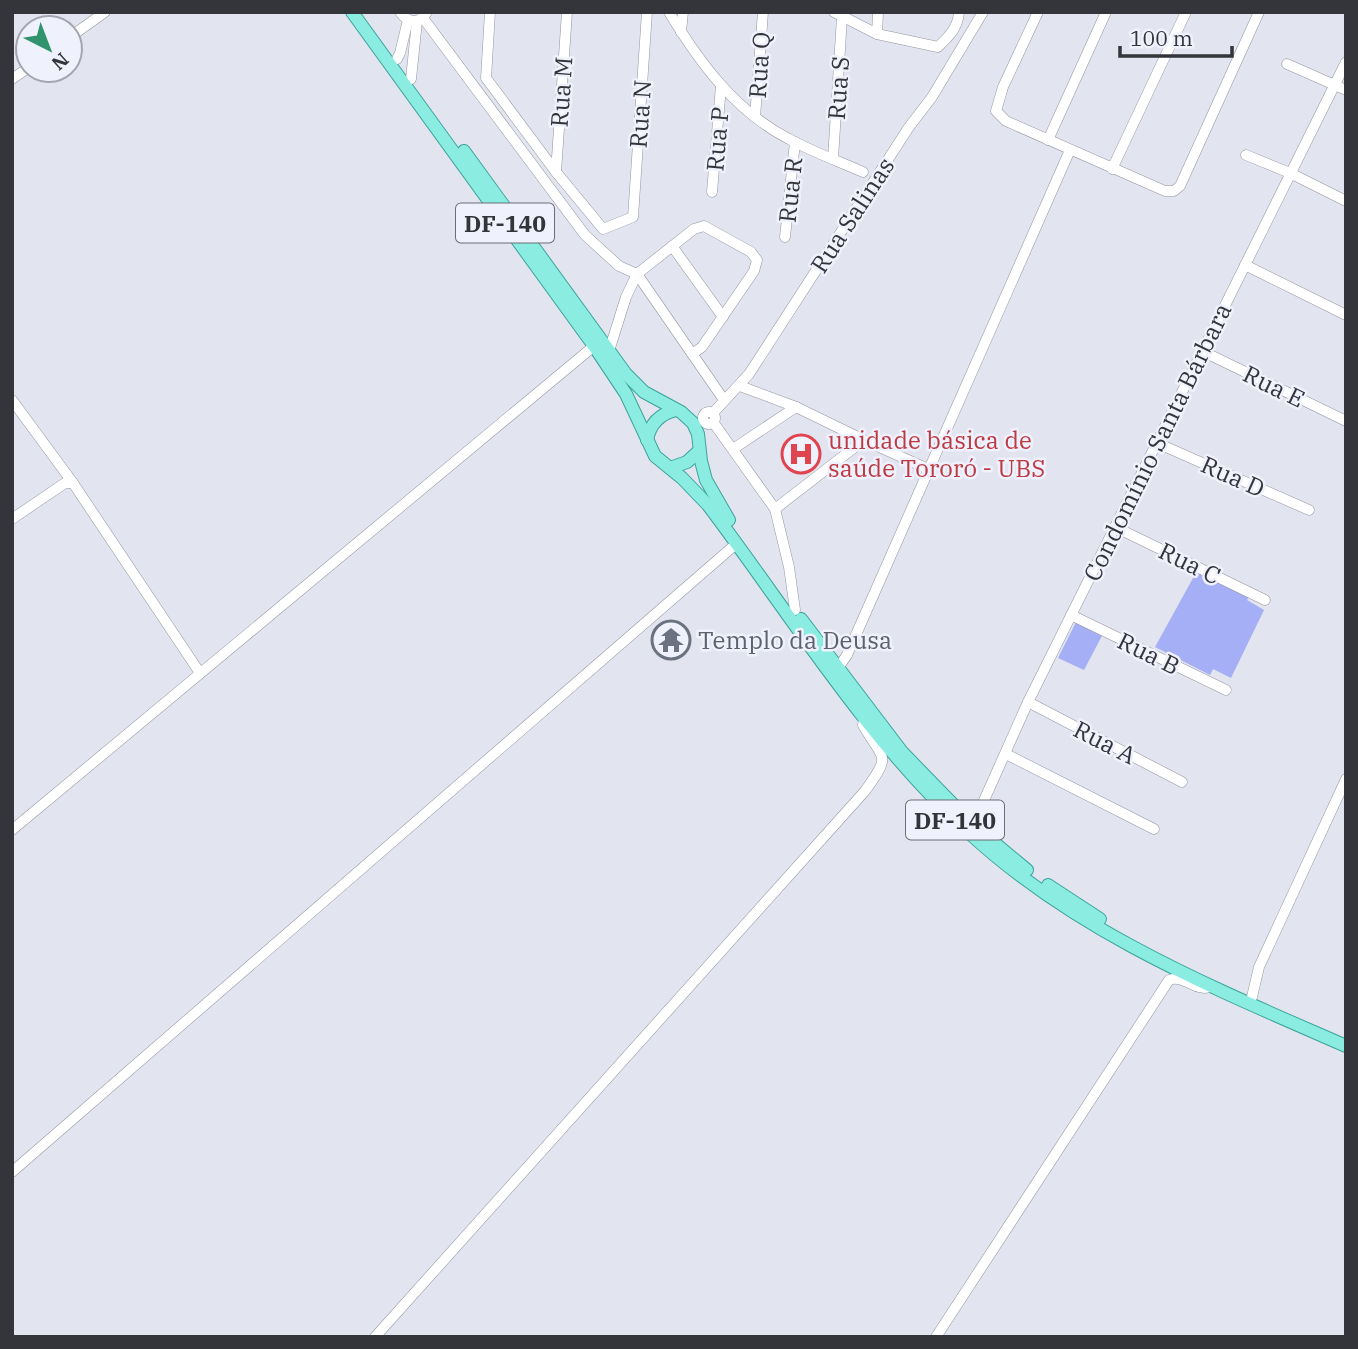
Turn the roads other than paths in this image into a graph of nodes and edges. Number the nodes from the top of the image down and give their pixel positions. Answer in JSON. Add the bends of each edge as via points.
{"nodes":[{"id":1,"x":105,"y":12,"type":"edge"},
{"id":2,"x":352,"y":12,"type":"edge"},
{"id":3,"x":363,"y":12,"type":"edge"},
{"id":4,"x":490,"y":12,"type":"edge"},
{"id":5,"x":567,"y":12,"type":"edge"},
{"id":6,"x":647,"y":12,"type":"edge"},
{"id":7,"x":669,"y":12,"type":"edge"},
{"id":8,"x":683,"y":12,"type":"edge"},
{"id":9,"x":763,"y":12,"type":"edge"},
{"id":10,"x":878,"y":12,"type":"edge"},
{"id":11,"x":959,"y":12,"type":"edge"},
{"id":12,"x":983,"y":12,"type":"edge"},
{"id":13,"x":1038,"y":12,"type":"edge"},
{"id":14,"x":1106,"y":12,"type":"edge"},
{"id":15,"x":1186,"y":12,"type":"edge"},
{"id":16,"x":1259,"y":12,"type":"edge"},
{"id":17,"x":838,"y":15,"type":"edge"},
{"id":18,"x":415,"y":17,"type":"edge"},
{"id":19,"x":84,"y":27,"type":"edge"},
{"id":20,"x":681,"y":32,"type":"junction"},
{"id":21,"x":877,"y":34,"type":"junction"},
{"id":22,"x":397,"y":59,"type":"junction"},
{"id":23,"x":1346,"y":62,"type":"edge"},
{"id":24,"x":1287,"y":64,"type":"dead end"},
{"id":25,"x":411,"y":79,"type":"junction"},
{"id":26,"x":1335,"y":84,"type":"junction"},
{"id":27,"x":721,"y":86,"type":"junction"},
{"id":28,"x":1346,"y":90,"type":"edge"},
{"id":29,"x":755,"y":117,"type":"junction"},
{"id":30,"x":1048,"y":140,"type":"junction"},
{"id":31,"x":795,"y":142,"type":"junction"},
{"id":32,"x":1070,"y":150,"type":"junction"},
{"id":33,"x":1246,"y":155,"type":"dead end"},
{"id":34,"x":833,"y":159,"type":"junction"},
{"id":35,"x":1112,"y":169,"type":"junction"},
{"id":36,"x":556,"y":172,"type":"junction"},
{"id":37,"x":863,"y":172,"type":"dead end"},
{"id":38,"x":1290,"y":173,"type":"junction"},
{"id":39,"x":712,"y":191,"type":"dead end"},
{"id":40,"x":1346,"y":201,"type":"edge"},
{"id":41,"x":785,"y":237,"type":"dead end"},
{"id":42,"x":672,"y":246,"type":"junction"},
{"id":43,"x":1245,"y":265,"type":"junction"},
{"id":44,"x":637,"y":274,"type":"junction"},
{"id":45,"x":1346,"y":315,"type":"edge"},
{"id":46,"x":723,"y":317,"type":"junction"},
{"id":47,"x":594,"y":346,"type":"junction"},
{"id":48,"x":609,"y":351,"type":"junction"},
{"id":49,"x":1202,"y":351,"type":"junction"},
{"id":50,"x":692,"y":354,"type":"junction"},
{"id":51,"x":740,"y":386,"type":"junction"},
{"id":52,"x":12,"y":400,"type":"edge"},
{"id":53,"x":724,"y":400,"type":"junction"},
{"id":54,"x":796,"y":407,"type":"junction"},
{"id":55,"x":676,"y":410,"type":"junction"},
{"id":56,"x":710,"y":418,"type":"junction"},
{"id":57,"x":1346,"y":421,"type":"edge"},
{"id":58,"x":864,"y":440,"type":"junction"},
{"id":59,"x":648,"y":441,"type":"junction"},
{"id":60,"x":1157,"y":443,"type":"junction"},
{"id":61,"x":700,"y":446,"type":"junction"},
{"id":62,"x":733,"y":449,"type":"junction"},
{"id":63,"x":670,"y":468,"type":"junction"},
{"id":64,"x":929,"y":469,"type":"junction"},
{"id":65,"x":73,"y":484,"type":"junction"},
{"id":66,"x":775,"y":509,"type":"junction"},
{"id":67,"x":1310,"y":510,"type":"dead end"},
{"id":68,"x":12,"y":519,"type":"edge"},
{"id":69,"x":1115,"y":527,"type":"junction"},
{"id":70,"x":736,"y":544,"type":"junction"},
{"id":71,"x":1265,"y":600,"type":"dead end"},
{"id":72,"x":794,"y":610,"type":"junction"},
{"id":73,"x":1071,"y":615,"type":"junction"},
{"id":74,"x":838,"y":668,"type":"junction"},
{"id":75,"x":200,"y":673,"type":"junction"},
{"id":76,"x":1226,"y":690,"type":"dead end"},
{"id":77,"x":1028,"y":702,"type":"junction"},
{"id":78,"x":864,"y":720,"type":"junction"},
{"id":79,"x":1006,"y":754,"type":"junction"},
{"id":80,"x":1346,"y":779,"type":"edge"},
{"id":81,"x":1182,"y":782,"type":"dead end"},
{"id":82,"x":973,"y":825,"type":"junction"},
{"id":83,"x":1154,"y":829,"type":"dead end"},
{"id":84,"x":12,"y":830,"type":"edge"},
{"id":85,"x":1210,"y":987,"type":"junction"},
{"id":86,"x":1252,"y":996,"type":"junction"},
{"id":87,"x":1346,"y":1037,"type":"edge"},
{"id":88,"x":1346,"y":1046,"type":"edge"},
{"id":89,"x":12,"y":1172,"type":"edge"},
{"id":90,"x":375,"y":1337,"type":"edge"},
{"id":91,"x":936,"y":1337,"type":"edge"}],
"edges":[{"from":1,"to":19,"type":"street"},
{"from":2,"to":47,"type":"main road","number":"DF-140"},
{"from":3,"to":22,"type":"main road","number":"DF-140"},
{"from":4,"to":36,"type":"street","via":[[486,78]]},
{"from":5,"to":36,"type":"street","name":"Rua M"},
{"from":6,"to":36,"type":"street","name":"Rua N","via":[[634,217],[603,229]]},
{"from":7,"to":20,"type":"street"},
{"from":8,"to":20,"type":"street"},
{"from":9,"to":29,"type":"street","name":"Rua Q"},
{"from":10,"to":21,"type":"street"},
{"from":11,"to":21,"type":"street","via":[[953,33],[938,47]]},
{"from":12,"to":51,"type":"street","name":"Rua Salinas","via":[[932,97]]},
{"from":13,"to":30,"type":"street","via":[[996,111],[1006,121]]},
{"from":14,"to":30,"type":"street"},
{"from":15,"to":35,"type":"street"},
{"from":16,"to":35,"type":"street","via":[[1180,186],[1165,191]]},
{"from":17,"to":21,"type":"street"},
{"from":17,"to":34,"type":"street","name":"Rua S"},
{"from":18,"to":22,"type":"street"},
{"from":18,"to":25,"type":"street"},
{"from":18,"to":44,"type":"street","via":[[585,235],[619,266]]},
{"from":20,"to":27,"type":"street"},
{"from":22,"to":25,"type":"main road","number":"DF-140"},
{"from":23,"to":26,"type":"street","name":"Condomínio Santa Bárbara"},
{"from":24,"to":26,"type":"street"},
{"from":25,"to":48,"type":"main road","number":"DF-140"},
{"from":26,"to":28,"type":"street"},
{"from":26,"to":38,"type":"street","name":"Condomínio Santa Bárbara"},
{"from":27,"to":29,"type":"street"},
{"from":27,"to":39,"type":"street","name":"Rua P"},
{"from":29,"to":31,"type":"street"},
{"from":30,"to":32,"type":"street"},
{"from":31,"to":34,"type":"street"},
{"from":31,"to":41,"type":"street","name":"Rua R"},
{"from":32,"to":35,"type":"street"},
{"from":32,"to":64,"type":"street"},
{"from":33,"to":38,"type":"street"},
{"from":34,"to":37,"type":"street"},
{"from":38,"to":40,"type":"street"},
{"from":38,"to":43,"type":"street","name":"Condomínio Santa Bárbara"},
{"from":42,"to":44,"type":"street"},
{"from":42,"to":46,"type":"street"},
{"from":42,"to":46,"type":"street","via":[[704,226],[757,260]]},
{"from":43,"to":45,"type":"street"},
{"from":43,"to":49,"type":"street","name":"Condomínio Santa Bárbara"},
{"from":44,"to":48,"type":"street"},
{"from":44,"to":50,"type":"street"},
{"from":46,"to":50,"type":"street"},
{"from":47,"to":59,"type":"main road","number":"DF-140","via":[[626,394]]},
{"from":47,"to":75,"type":"street"},
{"from":48,"to":55,"type":"main road","number":"DF-140","via":[[635,384]]},
{"from":49,"to":57,"type":"street","name":"Rua E"},
{"from":49,"to":60,"type":"street","name":"Condomínio Santa Bárbara"},
{"from":50,"to":53,"type":"street"},
{"from":51,"to":53,"type":"street","name":"Rua Salinas"},
{"from":51,"to":54,"type":"street"},
{"from":52,"to":65,"type":"street"},
{"from":53,"to":56,"type":"street","name":"Rua Salinas"},
{"from":54,"to":58,"type":"street"},
{"from":54,"to":62,"type":"street"},
{"from":55,"to":56,"type":"street"},
{"from":55,"to":59,"type":"main road","via":[[656,420]]},
{"from":55,"to":61,"type":"main road","number":"DF-140","via":[[696,428]]},
{"from":56,"to":61,"type":"street","name":"Rua Salinas"},
{"from":56,"to":62,"type":"street"},
{"from":58,"to":64,"type":"street"},
{"from":58,"to":66,"type":"street"},
{"from":59,"to":63,"type":"main road","number":"DF-140","via":[[655,456]]},
{"from":60,"to":67,"type":"street","name":"Rua D"},
{"from":60,"to":69,"type":"street","name":"Condomínio Santa Bárbara"},
{"from":61,"to":63,"type":"main road","via":[[687,462]]},
{"from":61,"to":72,"type":"main road","number":"DF-140","via":[[706,480],[716,499]]},
{"from":62,"to":66,"type":"street"},
{"from":63,"to":70,"type":"main road","number":"DF-140","via":[[708,505]]},
{"from":64,"to":74,"type":"street"},
{"from":65,"to":68,"type":"street","via":[[65,482]]},
{"from":65,"to":75,"type":"street"},
{"from":66,"to":72,"type":"street"},
{"from":69,"to":71,"type":"street","name":"Rua C"},
{"from":69,"to":73,"type":"street","name":"Condomínio Santa Bárbara"},
{"from":70,"to":78,"type":"main road","number":"DF-140"},
{"from":70,"to":89,"type":"street"},
{"from":72,"to":74,"type":"main road","number":"DF-140"},
{"from":73,"to":76,"type":"street","name":"Rua B"},
{"from":73,"to":77,"type":"street","name":"Condomínio Santa Bárbara"},
{"from":74,"to":82,"type":"main road","number":"DF-140","via":[[902,752]]},
{"from":75,"to":84,"type":"street"},
{"from":77,"to":79,"type":"street","name":"Condomínio Santa Bárbara"},
{"from":77,"to":81,"type":"street","name":"Rua A"},
{"from":78,"to":85,"type":"main road","number":"DF-140","via":[[929,794],[1009,867],[1102,931]]},
{"from":78,"to":90,"type":"street","via":[[863,726],[884,759],[865,791]]},
{"from":79,"to":82,"type":"street","name":"Condomínio Santa Bárbara"},
{"from":79,"to":83,"type":"street"},
{"from":80,"to":86,"type":"street","via":[[1259,967]]},
{"from":82,"to":86,"type":"main road","number":"DF-140","via":[[1058,893],[1106,923],[1181,965]]},
{"from":85,"to":88,"type":"main road","number":"DF-140"},
{"from":85,"to":91,"type":"street","via":[[1169,980]]},
{"from":86,"to":87,"type":"main road","number":"DF-140"}]}
